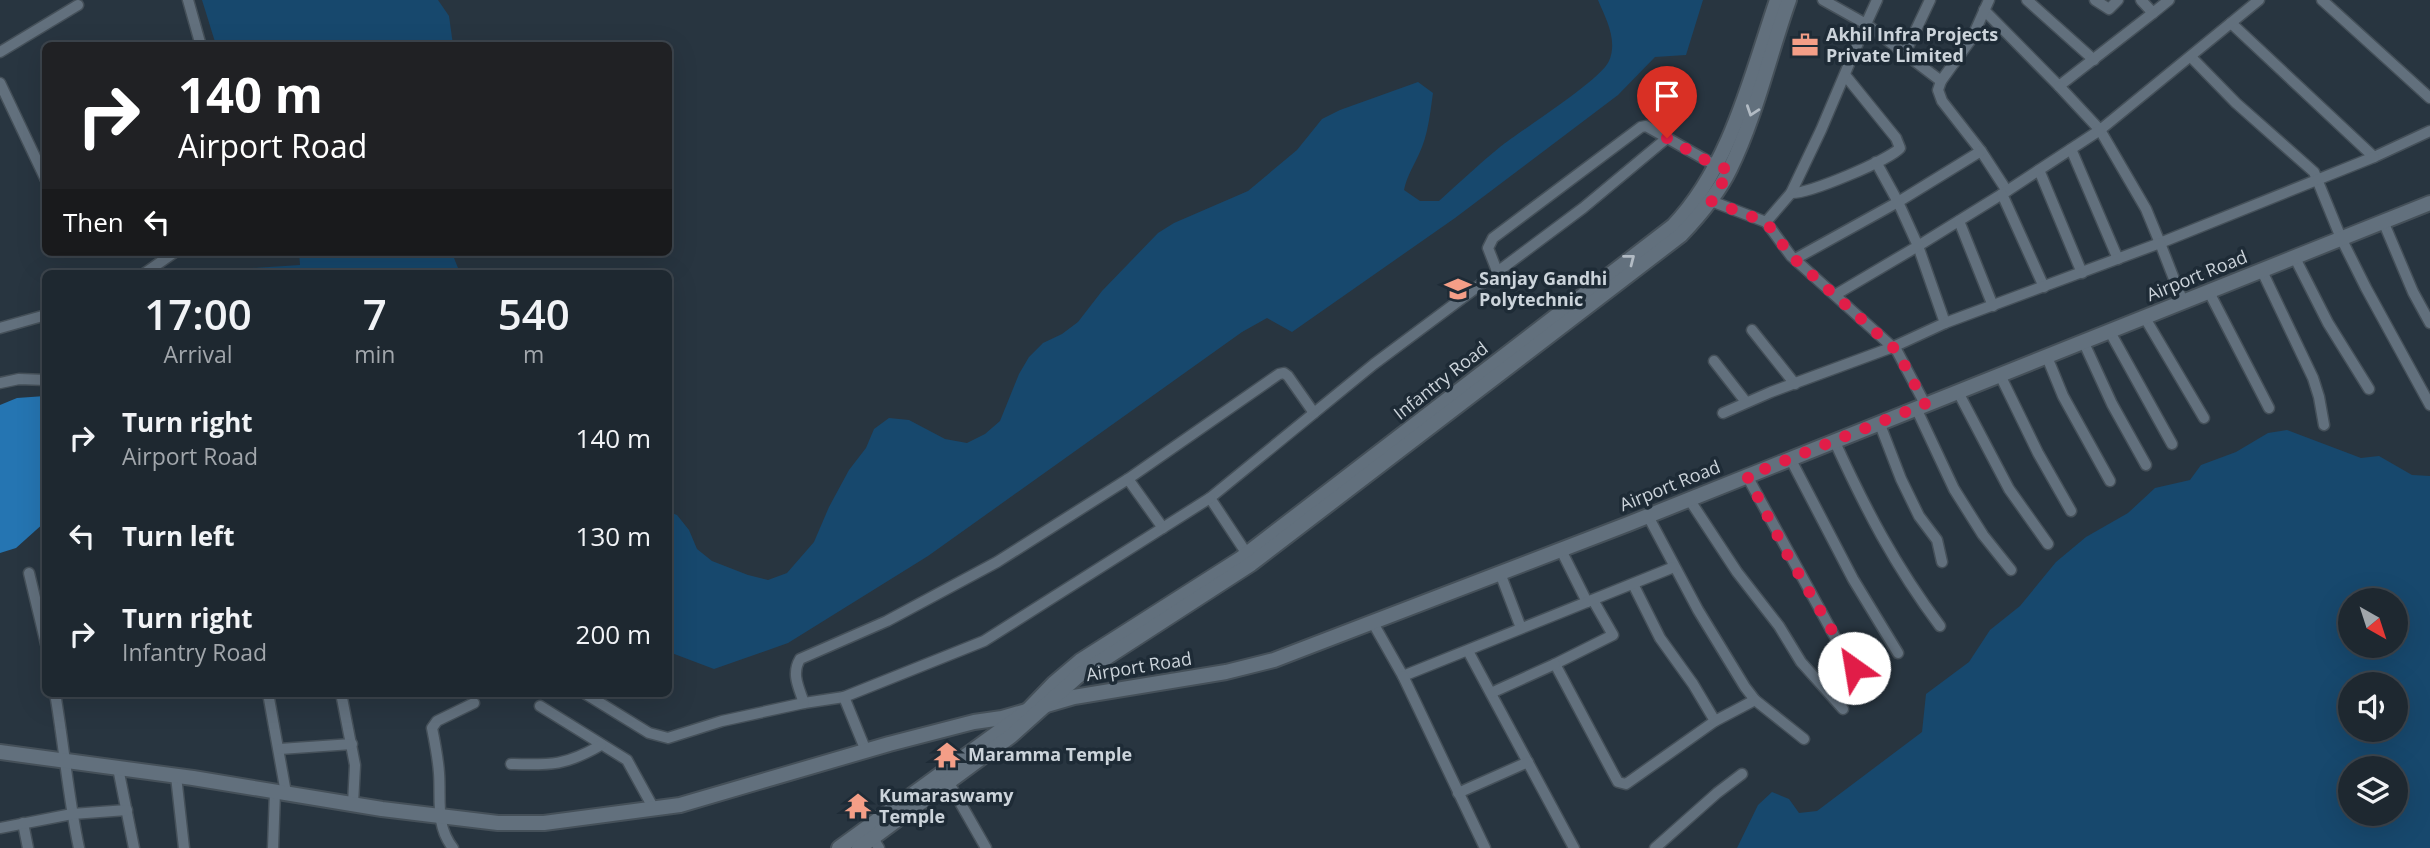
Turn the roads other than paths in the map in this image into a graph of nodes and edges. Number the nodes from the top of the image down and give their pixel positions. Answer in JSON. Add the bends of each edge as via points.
{"nodes":[{"id":1,"x":188,"y":0,"type":"edge"},
{"id":2,"x":1777,"y":0,"type":"edge"},
{"id":3,"x":1789,"y":0,"type":"edge"},
{"id":4,"x":1823,"y":0,"type":"edge"},
{"id":5,"x":1877,"y":0,"type":"edge"},
{"id":6,"x":1930,"y":0,"type":"edge"},
{"id":7,"x":2026,"y":0,"type":"edge"},
{"id":8,"x":2095,"y":0,"type":"edge"},
{"id":9,"x":2118,"y":0,"type":"edge"},
{"id":10,"x":2141,"y":0,"type":"edge"},
{"id":11,"x":2169,"y":0,"type":"edge"},
{"id":12,"x":2259,"y":0,"type":"edge"},
{"id":13,"x":2322,"y":0,"type":"edge"},
{"id":14,"x":78,"y":5,"type":"dead end"},
{"id":15,"x":1987,"y":5,"type":"edge"},
{"id":16,"x":2152,"y":13,"type":"junction"},
{"id":17,"x":2231,"y":23,"type":"junction"},
{"id":18,"x":1866,"y":24,"type":"junction"},
{"id":19,"x":200,"y":42,"type":"edge"},
{"id":20,"x":0,"y":52,"type":"edge"},
{"id":21,"x":1905,"y":53,"type":"junction"},
{"id":22,"x":2191,"y":57,"type":"junction"},
{"id":23,"x":2094,"y":60,"type":"junction"},
{"id":24,"x":1845,"y":75,"type":"junction"},
{"id":25,"x":1941,"y":81,"type":"junction"},
{"id":26,"x":0,"y":83,"type":"edge"},
{"id":27,"x":2059,"y":86,"type":"junction"},
{"id":28,"x":2430,"y":99,"type":"edge"},
{"id":29,"x":2100,"y":130,"type":"junction"},
{"id":30,"x":2430,"y":131,"type":"edge"},
{"id":31,"x":1667,"y":138,"type":"junction"},
{"id":32,"x":2071,"y":149,"type":"junction"},
{"id":33,"x":1981,"y":151,"type":"junction"},
{"id":34,"x":2374,"y":157,"type":"junction"},
{"id":35,"x":1876,"y":162,"type":"junction"},
{"id":36,"x":1723,"y":168,"type":"junction"},
{"id":37,"x":2039,"y":170,"type":"junction"},
{"id":38,"x":42,"y":172,"type":"edge"},
{"id":39,"x":2319,"y":180,"type":"junction"},
{"id":40,"x":2005,"y":192,"type":"junction"},
{"id":41,"x":1791,"y":193,"type":"junction"},
{"id":42,"x":1711,"y":201,"type":"junction"},
{"id":43,"x":1898,"y":202,"type":"junction"},
{"id":44,"x":2430,"y":203,"type":"edge"},
{"id":45,"x":1959,"y":221,"type":"junction"},
{"id":46,"x":1766,"y":222,"type":"junction"},
{"id":47,"x":2383,"y":222,"type":"junction"},
{"id":48,"x":2341,"y":238,"type":"junction"},
{"id":49,"x":2160,"y":243,"type":"junction"},
{"id":50,"x":1917,"y":246,"type":"junction"},
{"id":51,"x":169,"y":256,"type":"edge"},
{"id":52,"x":2295,"y":258,"type":"junction"},
{"id":53,"x":1795,"y":259,"type":"junction"},
{"id":54,"x":2118,"y":259,"type":"junction"},
{"id":55,"x":149,"y":270,"type":"edge"},
{"id":56,"x":1496,"y":271,"type":"junction"},
{"id":57,"x":2262,"y":271,"type":"junction"},
{"id":58,"x":2082,"y":274,"type":"junction"},
{"id":59,"x":2044,"y":288,"type":"junction"},
{"id":60,"x":2209,"y":292,"type":"junction"},
{"id":61,"x":1835,"y":295,"type":"junction"},
{"id":62,"x":2183,"y":302,"type":"junction"},
{"id":63,"x":1993,"y":306,"type":"junction"},
{"id":64,"x":42,"y":316,"type":"edge"},
{"id":65,"x":2145,"y":318,"type":"junction"},
{"id":66,"x":1945,"y":323,"type":"junction"},
{"id":67,"x":2430,"y":323,"type":"edge"},
{"id":68,"x":0,"y":328,"type":"edge"},
{"id":69,"x":1752,"y":330,"type":"dead end"},
{"id":70,"x":2110,"y":332,"type":"junction"},
{"id":71,"x":2084,"y":342,"type":"junction"},
{"id":72,"x":1893,"y":347,"type":"junction"},
{"id":73,"x":2047,"y":357,"type":"junction"},
{"id":74,"x":1714,"y":360,"type":"dead end"},
{"id":75,"x":2000,"y":375,"type":"junction"},
{"id":76,"x":42,"y":380,"type":"edge"},
{"id":77,"x":0,"y":383,"type":"edge"},
{"id":78,"x":1795,"y":383,"type":"junction"},
{"id":79,"x":2369,"y":389,"type":"dead end"},
{"id":80,"x":1958,"y":392,"type":"junction"},
{"id":81,"x":1746,"y":402,"type":"junction"},
{"id":82,"x":2430,"y":405,"type":"edge"},
{"id":83,"x":1920,"y":406,"type":"junction"},
{"id":84,"x":2269,"y":408,"type":"dead end"},
{"id":85,"x":1314,"y":412,"type":"junction"},
{"id":86,"x":1723,"y":413,"type":"dead end"},
{"id":87,"x":2204,"y":418,"type":"dead end"},
{"id":88,"x":1880,"y":422,"type":"junction"},
{"id":89,"x":2324,"y":425,"type":"dead end"},
{"id":90,"x":1834,"y":440,"type":"junction"},
{"id":91,"x":2172,"y":444,"type":"dead end"},
{"id":92,"x":1790,"y":458,"type":"junction"},
{"id":93,"x":2146,"y":466,"type":"dead end"},
{"id":94,"x":1747,"y":476,"type":"junction"},
{"id":95,"x":1128,"y":478,"type":"junction"},
{"id":96,"x":2110,"y":481,"type":"dead end"},
{"id":97,"x":1210,"y":498,"type":"junction"},
{"id":98,"x":1689,"y":499,"type":"junction"},
{"id":99,"x":2071,"y":511,"type":"dead end"},
{"id":100,"x":1648,"y":516,"type":"junction"},
{"id":101,"x":1163,"y":527,"type":"junction"},
{"id":102,"x":2048,"y":544,"type":"dead end"},
{"id":103,"x":1561,"y":550,"type":"junction"},
{"id":104,"x":1247,"y":554,"type":"junction"},
{"id":105,"x":1942,"y":562,"type":"dead end"},
{"id":106,"x":1674,"y":567,"type":"junction"},
{"id":107,"x":2011,"y":570,"type":"dead end"},
{"id":108,"x":29,"y":573,"type":"dead end"},
{"id":109,"x":1500,"y":573,"type":"junction"},
{"id":110,"x":1633,"y":584,"type":"junction"},
{"id":111,"x":1590,"y":601,"type":"junction"},
{"id":112,"x":1373,"y":623,"type":"junction"},
{"id":113,"x":1940,"y":626,"type":"dead end"},
{"id":114,"x":42,"y":627,"type":"edge"},
{"id":115,"x":1521,"y":628,"type":"junction"},
{"id":116,"x":1468,"y":651,"type":"junction"},
{"id":117,"x":1898,"y":653,"type":"dead end"},
{"id":118,"x":1555,"y":664,"type":"junction"},
{"id":119,"x":1403,"y":676,"type":"junction"},
{"id":120,"x":1866,"y":687,"type":"dead end"},
{"id":121,"x":1491,"y":693,"type":"junction"},
{"id":122,"x":56,"y":697,"type":"edge"},
{"id":123,"x":269,"y":697,"type":"edge"},
{"id":124,"x":342,"y":697,"type":"edge"},
{"id":125,"x":591,"y":697,"type":"edge"},
{"id":126,"x":844,"y":697,"type":"junction"},
{"id":127,"x":1755,"y":699,"type":"junction"},
{"id":128,"x":474,"y":703,"type":"dead end"},
{"id":129,"x":804,"y":703,"type":"junction"},
{"id":130,"x":541,"y":706,"type":"dead end"},
{"id":131,"x":1045,"y":707,"type":"junction"},
{"id":132,"x":1843,"y":709,"type":"dead end"},
{"id":133,"x":1027,"y":710,"type":"junction"},
{"id":134,"x":1716,"y":721,"type":"junction"},
{"id":135,"x":1804,"y":739,"type":"dead end"},
{"id":136,"x":352,"y":744,"type":"junction"},
{"id":137,"x":601,"y":746,"type":"junction"},
{"id":138,"x":280,"y":750,"type":"junction"},
{"id":139,"x":866,"y":751,"type":"junction"},
{"id":140,"x":0,"y":752,"type":"edge"},
{"id":141,"x":64,"y":760,"type":"junction"},
{"id":142,"x":1528,"y":762,"type":"junction"},
{"id":143,"x":510,"y":764,"type":"dead end"},
{"id":144,"x":118,"y":768,"type":"junction"},
{"id":145,"x":1742,"y":775,"type":"dead end"},
{"id":146,"x":176,"y":776,"type":"junction"},
{"id":147,"x":950,"y":783,"type":"junction"},
{"id":148,"x":281,"y":792,"type":"junction"},
{"id":149,"x":1458,"y":793,"type":"junction"},
{"id":150,"x":353,"y":804,"type":"junction"},
{"id":151,"x":654,"y":809,"type":"junction"},
{"id":152,"x":127,"y":810,"type":"junction"},
{"id":153,"x":72,"y":814,"type":"junction"},
{"id":154,"x":439,"y":816,"type":"junction"},
{"id":155,"x":23,"y":823,"type":"junction"},
{"id":156,"x":0,"y":828,"type":"edge"},
{"id":157,"x":876,"y":843,"type":"edge"},
{"id":158,"x":28,"y":848,"type":"edge"},
{"id":159,"x":79,"y":848,"type":"edge"},
{"id":160,"x":134,"y":848,"type":"edge"},
{"id":161,"x":184,"y":848,"type":"edge"},
{"id":162,"x":273,"y":848,"type":"edge"},
{"id":163,"x":453,"y":848,"type":"edge"},
{"id":164,"x":838,"y":848,"type":"edge"},
{"id":165,"x":859,"y":848,"type":"edge"},
{"id":166,"x":986,"y":848,"type":"edge"},
{"id":167,"x":1485,"y":848,"type":"edge"},
{"id":168,"x":1574,"y":848,"type":"edge"},
{"id":169,"x":1655,"y":848,"type":"edge"}],
"edges":[{"from":1,"to":19,"type":"street"},
{"from":2,"to":36,"type":"street","name":"Infantry Road"},
{"from":3,"to":36,"type":"street","name":"Infantry Road","one_way":true,"via":[[1750,118]]},
{"from":4,"to":18,"type":"street"},
{"from":5,"to":18,"type":"street"},
{"from":6,"to":21,"type":"street"},
{"from":7,"to":23,"type":"street"},
{"from":8,"to":9,"type":"street","via":[[2109,9]]},
{"from":10,"to":16,"type":"street"},
{"from":11,"to":16,"type":"street"},
{"from":12,"to":17,"type":"street"},
{"from":13,"to":28,"type":"street"},
{"from":14,"to":20,"type":"street"},
{"from":15,"to":25,"type":"street","via":[[1972,38]]},
{"from":15,"to":27,"type":"street"},
{"from":16,"to":23,"type":"street"},
{"from":17,"to":22,"type":"street"},
{"from":17,"to":34,"type":"street"},
{"from":18,"to":21,"type":"street"},
{"from":18,"to":24,"type":"street"},
{"from":21,"to":25,"type":"street"},
{"from":22,"to":29,"type":"street"},
{"from":22,"to":39,"type":"street","via":[[2236,103],[2310,166]]},
{"from":23,"to":27,"type":"street"},
{"from":24,"to":35,"type":"street","via":[[1900,143],[1898,151]]},
{"from":24,"to":41,"type":"street"},
{"from":25,"to":33,"type":"street","via":[[1939,96]]},
{"from":26,"to":38,"type":"street"},
{"from":27,"to":29,"type":"street"},
{"from":29,"to":32,"type":"street"},
{"from":29,"to":49,"type":"street","via":[[2146,209]]},
{"from":30,"to":34,"type":"street"},
{"from":31,"to":36,"type":"street"},
{"from":31,"to":56,"type":"street","via":[[1583,208]]},
{"from":31,"to":56,"type":"street","via":[[1646,126],[1634,130],[1493,238],[1488,248]]},
{"from":32,"to":37,"type":"street"},
{"from":32,"to":54,"type":"street"},
{"from":33,"to":40,"type":"street"},
{"from":33,"to":43,"type":"street"},
{"from":34,"to":39,"type":"street"},
{"from":35,"to":41,"type":"street","via":[[1807,192]]},
{"from":35,"to":43,"type":"street"},
{"from":36,"to":42,"type":"street","name":"Infantry Road"},
{"from":104,"to":36,"type":"street","name":"Infantry Road","one_way":true,"via":[[1665,233]]},
{"from":37,"to":40,"type":"street"},
{"from":37,"to":58,"type":"street"},
{"from":39,"to":48,"type":"street"},
{"from":39,"to":49,"type":"street"},
{"from":40,"to":45,"type":"street"},
{"from":40,"to":59,"type":"street"},
{"from":41,"to":46,"type":"street"},
{"from":42,"to":46,"type":"street"},
{"from":42,"to":131,"type":"street","name":"Infantry Road","via":[[1643,266],[1388,461],[1223,584],[1094,664]]},
{"from":43,"to":50,"type":"street"},
{"from":43,"to":53,"type":"street"},
{"from":44,"to":47,"type":"street","name":"Airport Road"},
{"from":45,"to":50,"type":"street"},
{"from":45,"to":63,"type":"street"},
{"from":46,"to":53,"type":"street"},
{"from":47,"to":48,"type":"street","name":"Airport Road"},
{"from":47,"to":67,"type":"street"},
{"from":48,"to":52,"type":"street","name":"Airport Road"},
{"from":48,"to":82,"type":"street"},
{"from":49,"to":54,"type":"street"},
{"from":49,"to":62,"type":"street"},
{"from":50,"to":61,"type":"street"},
{"from":50,"to":66,"type":"street"},
{"from":51,"to":55,"type":"street"},
{"from":52,"to":57,"type":"street","name":"Airport Road"},
{"from":52,"to":79,"type":"street"},
{"from":53,"to":61,"type":"street"},
{"from":54,"to":58,"type":"street"},
{"from":56,"to":85,"type":"street"},
{"from":57,"to":60,"type":"street","name":"Airport Road"},
{"from":57,"to":89,"type":"street","via":[[2314,378]]},
{"from":58,"to":59,"type":"street"},
{"from":59,"to":63,"type":"street"},
{"from":60,"to":62,"type":"street","name":"Airport Road"},
{"from":60,"to":84,"type":"street"},
{"from":61,"to":72,"type":"street"},
{"from":62,"to":65,"type":"street","name":"Airport Road"},
{"from":63,"to":66,"type":"street"},
{"from":64,"to":68,"type":"street"},
{"from":65,"to":70,"type":"street","name":"Airport Road"},
{"from":65,"to":87,"type":"street"},
{"from":66,"to":72,"type":"street"},
{"from":69,"to":78,"type":"street"},
{"from":70,"to":71,"type":"street","name":"Airport Road"},
{"from":70,"to":91,"type":"street"},
{"from":71,"to":73,"type":"street","name":"Airport Road"},
{"from":71,"to":93,"type":"street"},
{"from":72,"to":78,"type":"street"},
{"from":72,"to":83,"type":"street"},
{"from":73,"to":75,"type":"street","name":"Airport Road"},
{"from":73,"to":96,"type":"street"},
{"from":74,"to":81,"type":"street"},
{"from":75,"to":80,"type":"street","name":"Airport Road"},
{"from":75,"to":99,"type":"street"},
{"from":76,"to":77,"type":"street"},
{"from":78,"to":81,"type":"street"},
{"from":80,"to":83,"type":"street","name":"Airport Road"},
{"from":80,"to":102,"type":"street","via":[[2009,489]]},
{"from":81,"to":86,"type":"street"},
{"from":83,"to":88,"type":"street","name":"Airport Road"},
{"from":83,"to":107,"type":"street","via":[[1954,489]]},
{"from":85,"to":95,"type":"street","via":[[1288,376],[1279,374]]},
{"from":85,"to":97,"type":"street"},
{"from":88,"to":90,"type":"street","name":"Airport Road"},
{"from":88,"to":105,"type":"street","via":[[1919,516],[1937,540]]},
{"from":90,"to":92,"type":"street","name":"Airport Road"},
{"from":90,"to":113,"type":"street","via":[[1889,553]]},
{"from":92,"to":94,"type":"street","name":"Airport Road"},
{"from":92,"to":117,"type":"street","via":[[1840,557]]},
{"from":94,"to":98,"type":"street","name":"Airport Road"},
{"from":94,"to":120,"type":"street"},
{"from":95,"to":101,"type":"street"},
{"from":95,"to":129,"type":"street","via":[[997,562],[887,621],[800,659],[794,674]]},
{"from":97,"to":101,"type":"street"},
{"from":97,"to":104,"type":"street"},
{"from":98,"to":100,"type":"street","name":"Airport Road"},
{"from":98,"to":132,"type":"street","via":[[1801,662]]},
{"from":100,"to":103,"type":"street","name":"Airport Road"},
{"from":100,"to":106,"type":"street"},
{"from":101,"to":126,"type":"street","via":[[984,641]]},
{"from":103,"to":109,"type":"street","name":"Airport Road"},
{"from":103,"to":111,"type":"street"},
{"from":104,"to":133,"type":"street","name":"Infantry Road","via":[[1080,661]]},
{"from":106,"to":110,"type":"street"},
{"from":106,"to":127,"type":"street"},
{"from":108,"to":114,"type":"street"},
{"from":109,"to":112,"type":"street","name":"Airport Road"},
{"from":109,"to":115,"type":"street"},
{"from":110,"to":111,"type":"street"},
{"from":110,"to":134,"type":"street","via":[[1660,638]]},
{"from":111,"to":115,"type":"street"},
{"from":111,"to":118,"type":"street","via":[[1613,635]]},
{"from":112,"to":119,"type":"street"},
{"from":112,"to":131,"type":"street","name":"Airport Road","via":[[1274,660],[1074,696]]},
{"from":115,"to":116,"type":"street"},
{"from":116,"to":119,"type":"street"},
{"from":116,"to":121,"type":"street"},
{"from":118,"to":121,"type":"street"},
{"from":118,"to":134,"type":"street","via":[[1618,782],[1626,784]]},
{"from":119,"to":149,"type":"street"},
{"from":121,"to":142,"type":"street"},
{"from":122,"to":141,"type":"street"},
{"from":123,"to":138,"type":"street"},
{"from":124,"to":136,"type":"street"},
{"from":125,"to":129,"type":"street","via":[[668,738]]},
{"from":126,"to":129,"type":"street"},
{"from":126,"to":139,"type":"street"},
{"from":127,"to":134,"type":"street"},
{"from":127,"to":135,"type":"street"},
{"from":128,"to":154,"type":"street","via":[[432,728]]},
{"from":130,"to":137,"type":"street"},
{"from":131,"to":133,"type":"street","name":"Airport Road"},
{"from":131,"to":147,"type":"street","name":"Infantry Road"},
{"from":133,"to":139,"type":"street","name":"Airport Road"},
{"from":133,"to":164,"type":"street"},
{"from":136,"to":138,"type":"street"},
{"from":136,"to":150,"type":"street"},
{"from":137,"to":143,"type":"street","via":[[558,764]]},
{"from":137,"to":151,"type":"street","via":[[627,760]]},
{"from":138,"to":148,"type":"street"},
{"from":139,"to":151,"type":"street","name":"Airport Road"},
{"from":140,"to":141,"type":"street","name":"Airport Road"},
{"from":141,"to":144,"type":"street","name":"Airport Road"},
{"from":141,"to":153,"type":"street"},
{"from":142,"to":149,"type":"street"},
{"from":142,"to":168,"type":"street"},
{"from":144,"to":146,"type":"street","name":"Airport Road"},
{"from":144,"to":152,"type":"street"},
{"from":145,"to":169,"type":"street"},
{"from":146,"to":148,"type":"street","name":"Airport Road"},
{"from":146,"to":161,"type":"street"},
{"from":147,"to":157,"type":"street","name":"Infantry Road"},
{"from":147,"to":166,"type":"street"},
{"from":148,"to":150,"type":"street","name":"Airport Road"},
{"from":148,"to":162,"type":"street"},
{"from":149,"to":167,"type":"street"},
{"from":150,"to":154,"type":"street","name":"Airport Road"},
{"from":151,"to":154,"type":"street","name":"Airport Road","via":[[544,823]]},
{"from":152,"to":153,"type":"street"},
{"from":152,"to":160,"type":"street"},
{"from":153,"to":155,"type":"street"},
{"from":153,"to":159,"type":"street"},
{"from":154,"to":163,"type":"street"},
{"from":155,"to":156,"type":"street"},
{"from":155,"to":158,"type":"street"},
{"from":157,"to":165,"type":"street","name":"Infantry Road"}]}
